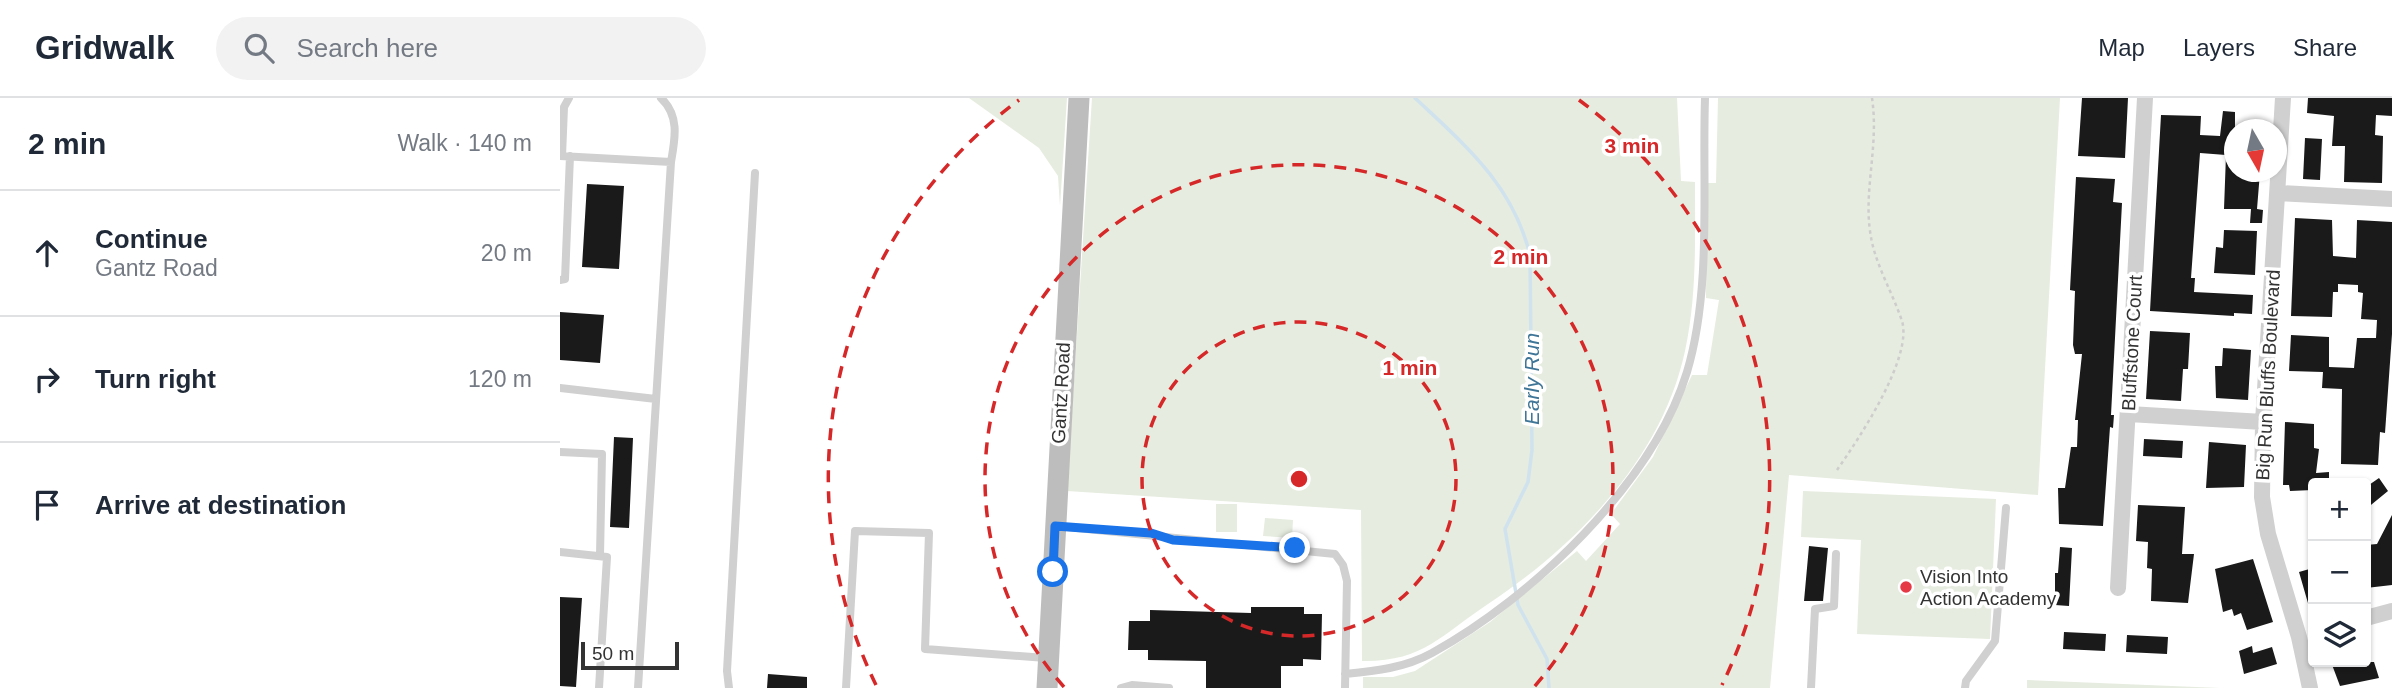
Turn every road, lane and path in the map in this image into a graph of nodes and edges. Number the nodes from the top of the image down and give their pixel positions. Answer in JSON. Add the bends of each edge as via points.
{"nodes":[{"id":1,"x":569,"y":98,"type":"edge"},
{"id":2,"x":661,"y":98,"type":"edge"},
{"id":3,"x":1079,"y":98,"type":"edge"},
{"id":4,"x":1705,"y":98,"type":"edge"},
{"id":5,"x":1872,"y":98,"type":"edge"},
{"id":6,"x":2145,"y":98,"type":"edge"},
{"id":7,"x":2283,"y":98,"type":"edge"},
{"id":8,"x":564,"y":156,"type":"edge"},
{"id":9,"x":671,"y":162,"type":"junction"},
{"id":10,"x":755,"y":173,"type":"dead end"},
{"id":11,"x":2279,"y":193,"type":"junction"},
{"id":12,"x":2392,"y":199,"type":"edge"},
{"id":13,"x":560,"y":280,"type":"edge"},
{"id":14,"x":560,"y":388,"type":"edge"},
{"id":15,"x":656,"y":399,"type":"junction"},
{"id":16,"x":2129,"y":414,"type":"junction"},
{"id":17,"x":2263,"y":422,"type":"junction"},
{"id":18,"x":560,"y":452,"type":"edge"},
{"id":19,"x":1837,"y":470,"type":"dead end"},
{"id":20,"x":2006,"y":508,"type":"dead end"},
{"id":21,"x":1055,"y":526,"type":"junction"},
{"id":22,"x":560,"y":552,"type":"edge"},
{"id":23,"x":1836,"y":554,"type":"dead end"},
{"id":24,"x":600,"y":556,"type":"junction"},
{"id":25,"x":2118,"y":589,"type":"dead end"},
{"id":26,"x":2392,"y":611,"type":"edge"},
{"id":27,"x":2371,"y":617,"type":"edge"},
{"id":28,"x":2306,"y":635,"type":"edge"},
{"id":29,"x":1050,"y":658,"type":"junction"},
{"id":30,"x":1345,"y":674,"type":"junction"},
{"id":31,"x":599,"y":688,"type":"edge"},
{"id":32,"x":638,"y":688,"type":"edge"},
{"id":33,"x":729,"y":688,"type":"edge"},
{"id":34,"x":846,"y":688,"type":"edge"},
{"id":35,"x":1047,"y":688,"type":"edge"},
{"id":36,"x":1121,"y":688,"type":"edge"},
{"id":37,"x":1169,"y":688,"type":"edge"},
{"id":38,"x":1345,"y":688,"type":"edge"},
{"id":39,"x":1811,"y":688,"type":"edge"},
{"id":40,"x":1965,"y":688,"type":"edge"},
{"id":41,"x":2310,"y":688,"type":"edge"}],
"edges":[{"from":1,"to":8,"type":"lane","via":[[564,107]]},
{"from":2,"to":9,"type":"lane","via":[[670,106],[676,130]]},
{"from":3,"to":21,"type":"main road","name":"Gantz Road"},
{"from":4,"to":30,"type":"lane","via":[[1701,298],[1686,372],[1646,457],[1605,510],[1527,589],[1432,654],[1382,671]]},
{"from":5,"to":19,"type":"path","via":[[1876,122],[1870,231],[1903,324],[1902,341],[1879,404]]},
{"from":6,"to":16,"type":"street","name":"Bluffstone Court"},
{"from":7,"to":11,"type":"street","name":"Big Run Bluffs Boulevard"},
{"from":8,"to":9,"type":"lane"},
{"from":8,"to":13,"type":"lane","via":[[565,279]]},
{"from":9,"to":15,"type":"lane"},
{"from":10,"to":33,"type":"lane"},
{"from":11,"to":12,"type":"street"},
{"from":11,"to":17,"type":"street","name":"Big Run Bluffs Boulevard"},
{"from":14,"to":15,"type":"lane"},
{"from":15,"to":32,"type":"lane"},
{"from":16,"to":17,"type":"street"},
{"from":16,"to":25,"type":"street","name":"Bluffstone Court"},
{"from":17,"to":28,"type":"street","name":"Big Run Bluffs Boulevard","via":[[2262,497],[2268,534]]},
{"from":18,"to":24,"type":"lane","via":[[602,454]]},
{"from":20,"to":40,"type":"lane","via":[[1996,641]]},
{"from":21,"to":29,"type":"main road","name":"Gantz Road"},
{"from":21,"to":30,"type":"lane","via":[[1335,554],[1347,582]]},
{"from":22,"to":24,"type":"lane"},
{"from":23,"to":39,"type":"lane","via":[[1833,606],[1815,609]]},
{"from":24,"to":31,"type":"lane","via":[[607,557]]},
{"from":26,"to":27,"type":"street"},
{"from":28,"to":41,"type":"street","name":"Big Run Bluffs Boulevard"},
{"from":29,"to":34,"type":"lane","via":[[925,649],[929,533],[855,531]]},
{"from":29,"to":35,"type":"main road","name":"Gantz Road"},
{"from":30,"to":38,"type":"lane"},
{"from":36,"to":37,"type":"lane"}]}
